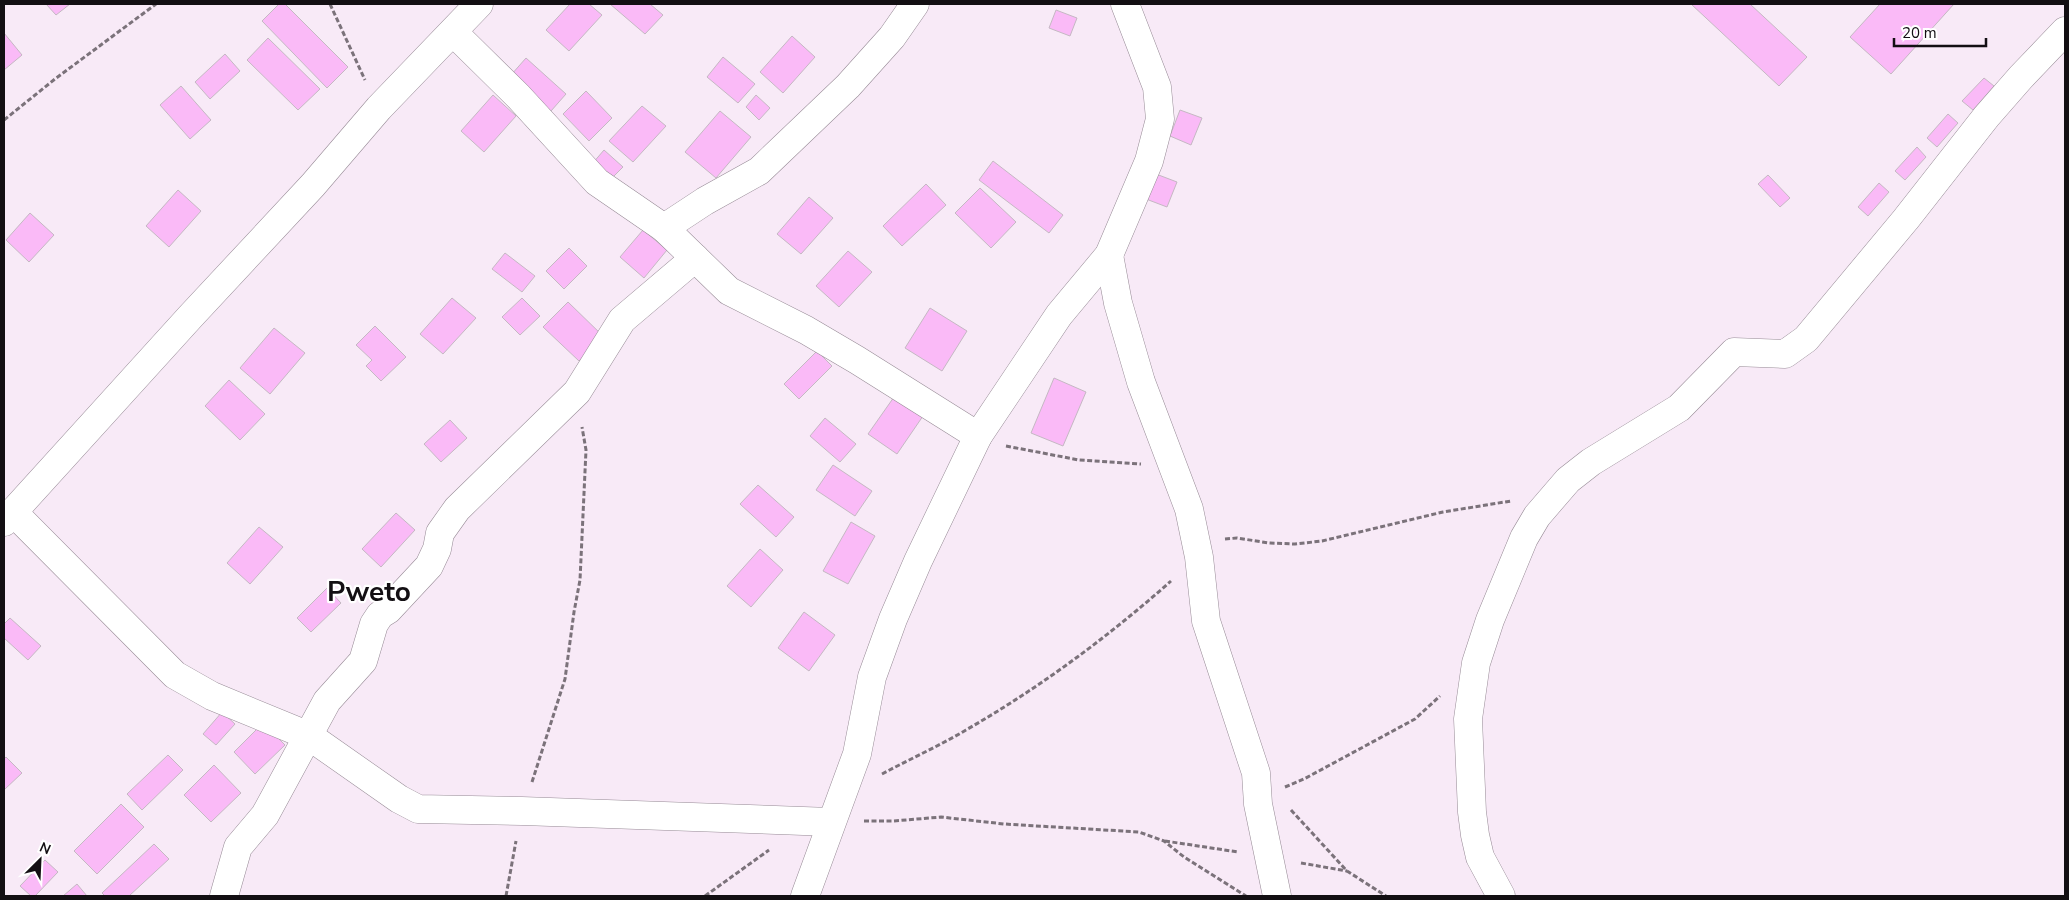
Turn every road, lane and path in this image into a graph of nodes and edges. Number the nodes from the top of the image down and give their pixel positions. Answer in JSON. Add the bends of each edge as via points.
{"nodes":[{"id":1,"x":156,"y":4,"type":"edge"},
{"id":2,"x":330,"y":4,"type":"edge"},
{"id":3,"x":479,"y":4,"type":"edge"},
{"id":4,"x":915,"y":4,"type":"edge"},
{"id":5,"x":1125,"y":4,"type":"edge"},
{"id":6,"x":2065,"y":31,"type":"edge"},
{"id":7,"x":452,"y":32,"type":"junction"},
{"id":8,"x":379,"y":108,"type":"junction"},
{"id":9,"x":4,"y":120,"type":"edge"},
{"id":10,"x":664,"y":228,"type":"junction"},
{"id":11,"x":1109,"y":254,"type":"junction"},
{"id":12,"x":695,"y":258,"type":"junction"},
{"id":13,"x":577,"y":392,"type":"junction"},
{"id":14,"x":978,"y":436,"type":"junction"},
{"id":15,"x":1174,"y":464,"type":"junction"},
{"id":16,"x":8,"y":517,"type":"edge"},
{"id":17,"x":1442,"y":694,"type":"dead end"},
{"id":18,"x":309,"y":736,"type":"junction"},
{"id":19,"x":1256,"y":772,"type":"junction"},
{"id":20,"x":1287,"y":806,"type":"dead end"},
{"id":21,"x":522,"y":811,"type":"junction"},
{"id":22,"x":798,"y":819,"type":"junction"},
{"id":23,"x":831,"y":822,"type":"junction"},
{"id":24,"x":224,"y":896,"type":"edge"},
{"id":25,"x":506,"y":896,"type":"edge"},
{"id":26,"x":705,"y":896,"type":"edge"},
{"id":27,"x":805,"y":896,"type":"edge"},
{"id":28,"x":1246,"y":896,"type":"edge"},
{"id":29,"x":1276,"y":896,"type":"edge"},
{"id":30,"x":1386,"y":896,"type":"edge"},
{"id":31,"x":1501,"y":896,"type":"edge"}],
"edges":[{"from":1,"to":9,"type":"path"},
{"from":2,"to":8,"type":"path"},
{"from":3,"to":7,"type":"street"},
{"from":4,"to":10,"type":"street","via":[[892,37],[848,86],[759,171]]},
{"from":5,"to":11,"type":"street","via":[[1157,87],[1160,119],[1149,161]]},
{"from":6,"to":31,"type":"street","via":[[1986,117],[1806,339],[1785,354],[1734,352],[1678,408],[1568,480],[1537,516],[1524,538],[1490,620],[1476,663],[1468,719],[1475,834],[1480,857]]},
{"from":7,"to":8,"type":"street"},
{"from":7,"to":10,"type":"street","via":[[518,96],[597,182]]},
{"from":8,"to":16,"type":"street","via":[[313,185]]},
{"from":10,"to":12,"type":"street"},
{"from":11,"to":14,"type":"street","via":[[1059,315]]},
{"from":11,"to":15,"type":"street","via":[[1118,303],[1141,382]]},
{"from":12,"to":13,"type":"street","via":[[622,320]]},
{"from":12,"to":14,"type":"street","via":[[729,291],[806,330]]},
{"from":13,"to":18,"type":"street","via":[[446,522],[434,558],[380,615],[374,624],[363,661],[327,701]]},
{"from":13,"to":21,"type":"path","via":[[586,450],[580,580],[565,679]]},
{"from":14,"to":15,"type":"path","via":[[1015,448],[1079,460]]},
{"from":14,"to":23,"type":"street","via":[[893,619],[872,677],[857,754]]},
{"from":15,"to":19,"type":"street","via":[[1197,547],[1206,621]]},
{"from":16,"to":18,"type":"street","via":[[175,675],[212,696]]},
{"from":17,"to":19,"type":"path","via":[[1414,719],[1274,792]]},
{"from":18,"to":21,"type":"street","via":[[418,809]]},
{"from":18,"to":24,"type":"street","via":[[265,815],[238,847]]},
{"from":19,"to":29,"type":"street","via":[[1258,804]]},
{"from":20,"to":30,"type":"path","via":[[1347,871]]},
{"from":21,"to":22,"type":"street"},
{"from":21,"to":25,"type":"path"},
{"from":22,"to":23,"type":"street"},
{"from":22,"to":26,"type":"path","via":[[772,848]]},
{"from":23,"to":27,"type":"street"},
{"from":23,"to":28,"type":"path","via":[[942,817],[1139,832],[1164,841]]}]}
